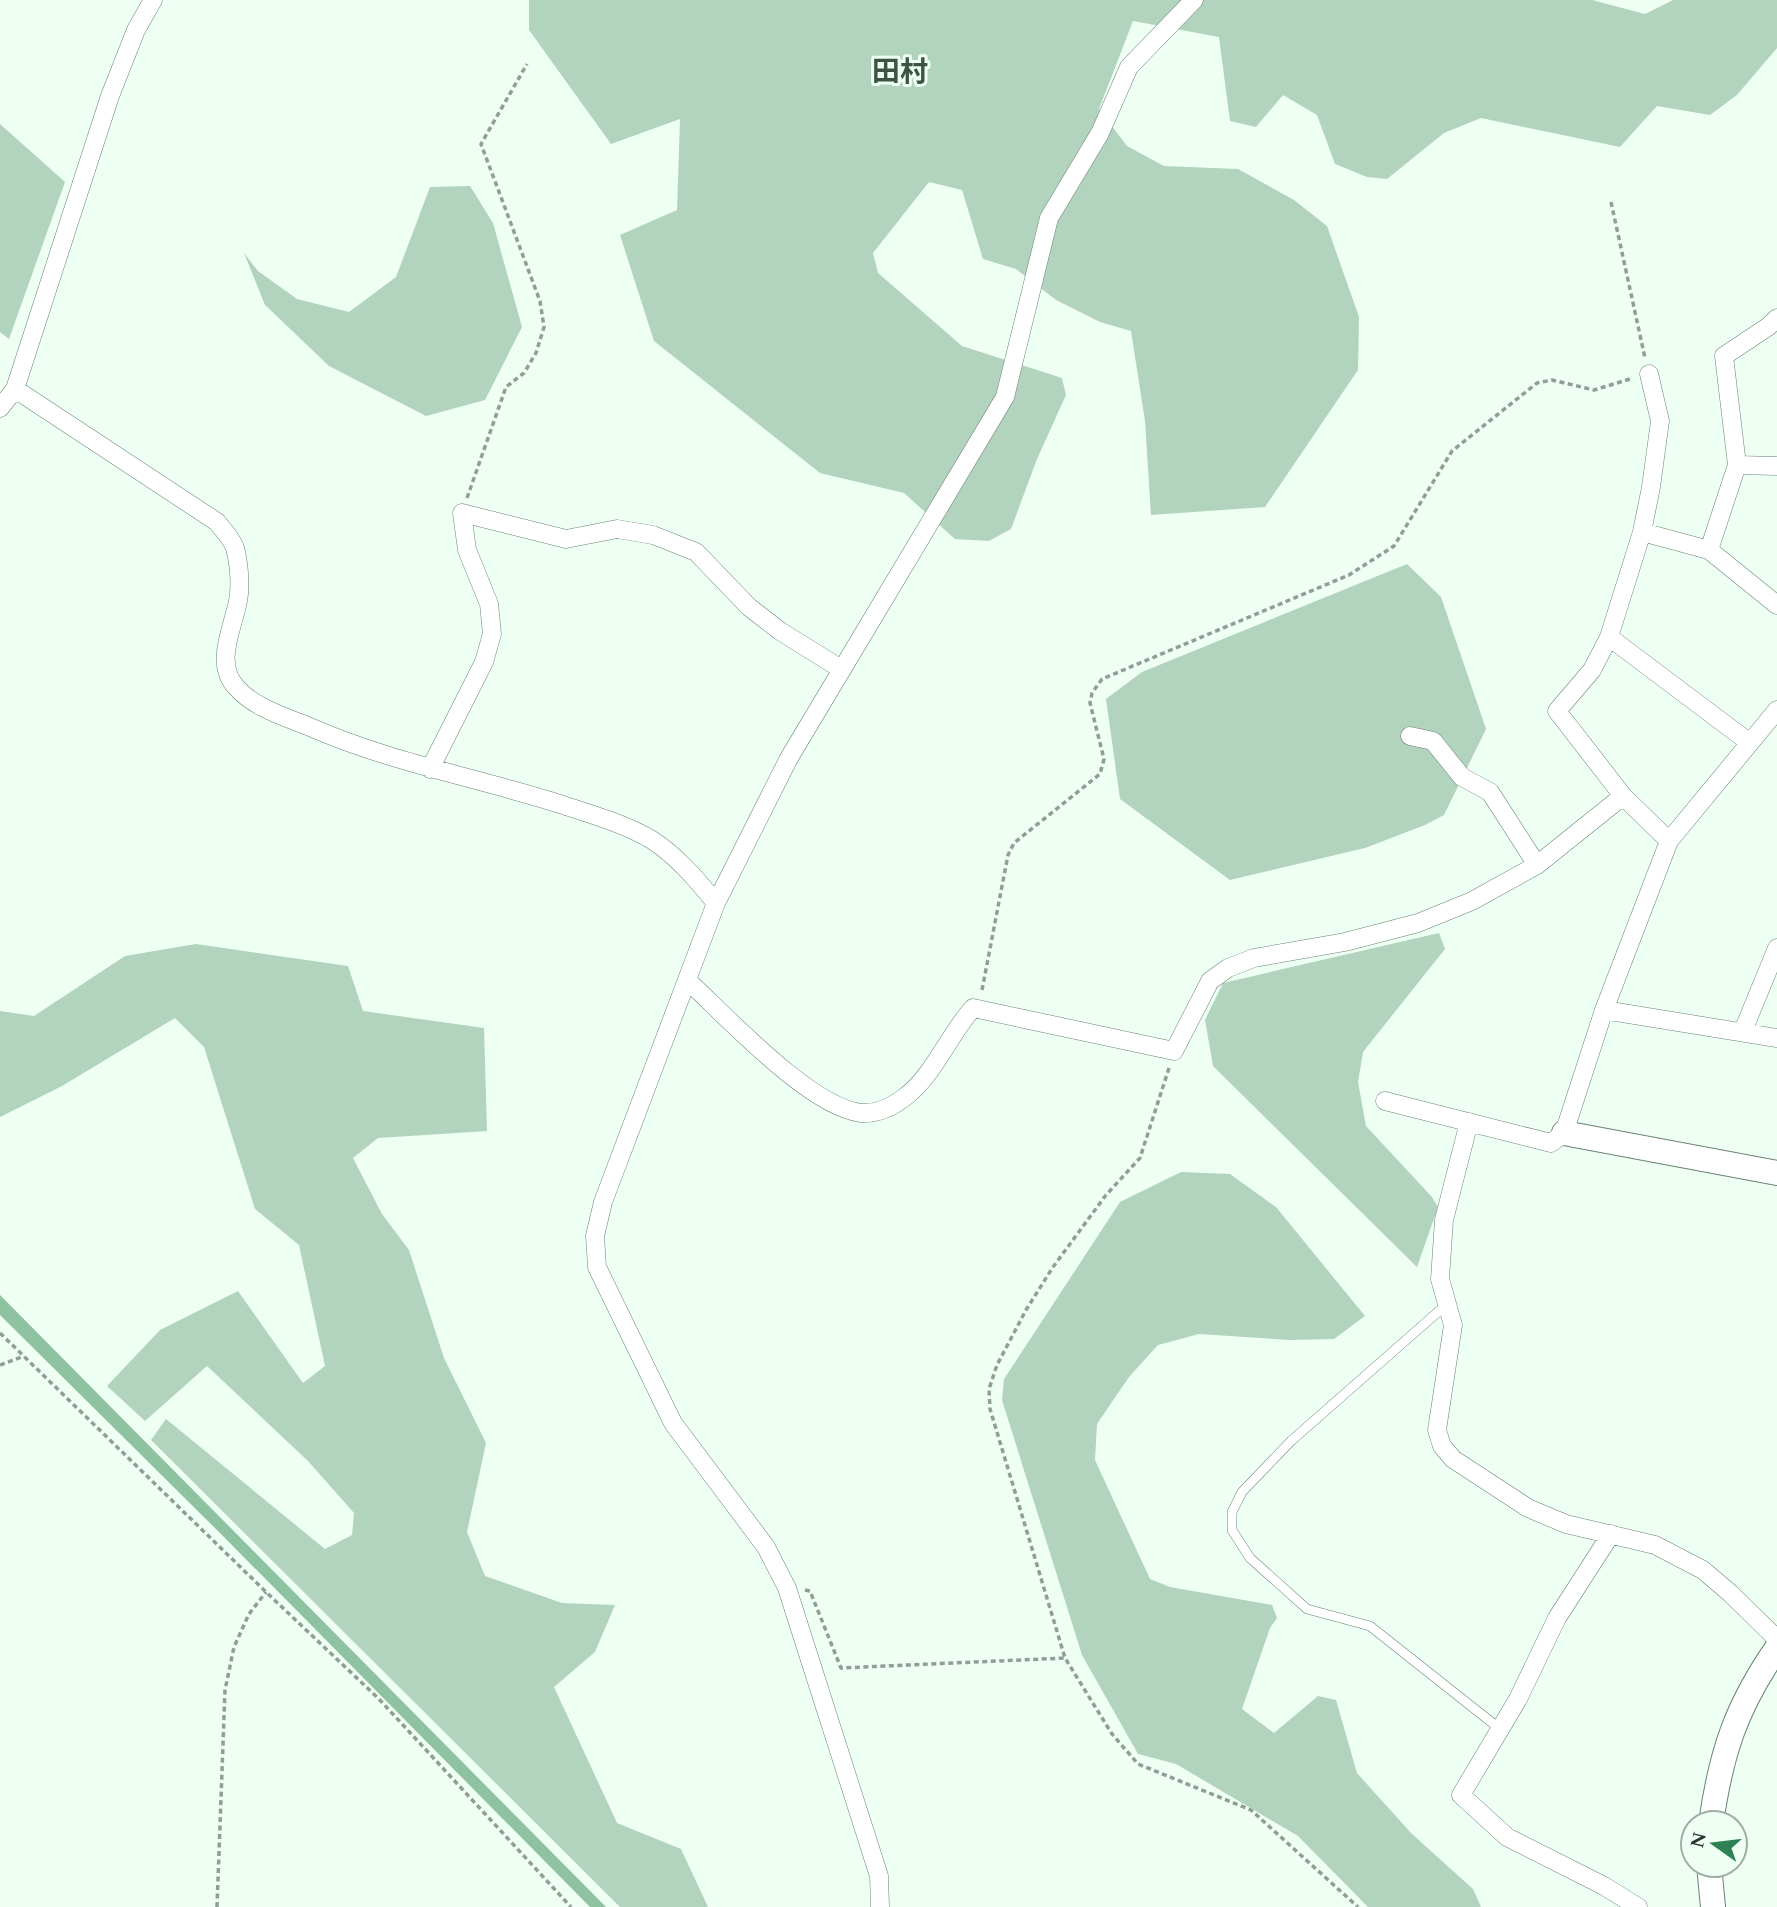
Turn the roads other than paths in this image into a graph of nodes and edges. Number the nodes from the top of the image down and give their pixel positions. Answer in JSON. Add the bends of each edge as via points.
{"nodes":[{"id":1,"x":1194,"y":0,"type":"edge"},
{"id":2,"x":145,"y":4,"type":"edge"},
{"id":3,"x":1777,"y":318,"type":"edge"},
{"id":4,"x":1649,"y":374,"type":"road end"},
{"id":5,"x":16,"y":389,"type":"junction"},
{"id":6,"x":0,"y":408,"type":"edge"},
{"id":7,"x":1737,"y":465,"type":"junction"},
{"id":8,"x":1777,"y":466,"type":"edge"},
{"id":9,"x":1642,"y":532,"type":"junction"},
{"id":10,"x":1709,"y":550,"type":"junction"},
{"id":11,"x":1777,"y":605,"type":"edge"},
{"id":12,"x":1609,"y":637,"type":"junction"},
{"id":13,"x":841,"y":669,"type":"junction"},
{"id":14,"x":1777,"y":710,"type":"edge"},
{"id":15,"x":1410,"y":736,"type":"dead end"},
{"id":16,"x":1750,"y":743,"type":"junction"},
{"id":17,"x":430,"y":769,"type":"junction"},
{"id":18,"x":1623,"y":796,"type":"junction"},
{"id":19,"x":1670,"y":841,"type":"junction"},
{"id":20,"x":1537,"y":864,"type":"junction"},
{"id":21,"x":716,"y":902,"type":"junction"},
{"id":22,"x":1777,"y":948,"type":"edge"},
{"id":23,"x":688,"y":981,"type":"junction"},
{"id":24,"x":1604,"y":1010,"type":"junction"},
{"id":25,"x":1743,"y":1031,"type":"junction"},
{"id":26,"x":1777,"y":1038,"type":"edge"},
{"id":27,"x":1385,"y":1101,"type":"dead end"},
{"id":28,"x":1469,"y":1122,"type":"junction"},
{"id":29,"x":1564,"y":1133,"type":"junction"},
{"id":30,"x":1777,"y":1173,"type":"edge"},
{"id":31,"x":1447,"y":1304,"type":"junction"},
{"id":32,"x":1611,"y":1534,"type":"junction"},
{"id":33,"x":1777,"y":1639,"type":"edge"},
{"id":34,"x":1777,"y":1648,"type":"edge"},
{"id":35,"x":1500,"y":1729,"type":"junction"},
{"id":36,"x":1713,"y":1809,"type":"edge"},
{"id":37,"x":1710,"y":1879,"type":"edge"},
{"id":38,"x":880,"y":1907,"type":"edge"},
{"id":39,"x":1638,"y":1907,"type":"edge"},
{"id":40,"x":1713,"y":1907,"type":"edge"}],
"edges":[{"from":1,"to":13,"type":"street","via":[[1129,67],[1100,133],[1049,218],[1005,397]]},
{"from":2,"to":5,"type":"street","via":[[110,96]]},
{"from":3,"to":7,"type":"street","via":[[1724,356]]},
{"from":4,"to":9,"type":"street","via":[[1660,421]]},
{"from":5,"to":6,"type":"street"},
{"from":5,"to":17,"type":"street","via":[[217,522],[234,546],[238,567],[238,599],[226,641],[226,668],[235,687],[258,705],[341,741]]},
{"from":7,"to":8,"type":"street"},
{"from":7,"to":10,"type":"street"},
{"from":9,"to":10,"type":"street"},
{"from":9,"to":12,"type":"street"},
{"from":10,"to":11,"type":"street"},
{"from":12,"to":16,"type":"street"},
{"from":12,"to":18,"type":"street","via":[[1592,670],[1558,710]]},
{"from":13,"to":17,"type":"street","via":[[749,607],[696,552],[617,529],[566,539],[462,513],[467,550],[489,604],[492,634],[484,662]]},
{"from":13,"to":21,"type":"street","via":[[789,758]]},
{"from":14,"to":16,"type":"street"},
{"from":15,"to":20,"type":"street","via":[[1433,741],[1462,777],[1490,792]]},
{"from":16,"to":19,"type":"street"},
{"from":17,"to":21,"type":"street","via":[[527,793],[605,819],[652,841],[688,869]]},
{"from":18,"to":19,"type":"street"},
{"from":18,"to":20,"type":"street"},
{"from":19,"to":24,"type":"street"},
{"from":20,"to":23,"type":"street","via":[[1472,901],[1418,923],[1254,958],[1228,968],[1210,981],[1174,1051],[973,1008],[929,1073],[885,1111],[860,1112],[800,1084]]},
{"from":21,"to":23,"type":"street"},
{"from":22,"to":25,"type":"street"},
{"from":23,"to":38,"type":"street","via":[[603,1202],[595,1236],[597,1266],[673,1423],[766,1548],[787,1588],[879,1876]]},
{"from":24,"to":25,"type":"street"},
{"from":24,"to":29,"type":"street"},
{"from":25,"to":26,"type":"street"},
{"from":27,"to":28,"type":"street"},
{"from":28,"to":29,"type":"street","via":[[1551,1143]]},
{"from":28,"to":31,"type":"street","via":[[1444,1220],[1440,1279]]},
{"from":29,"to":30,"type":"street"},
{"from":31,"to":32,"type":"street","via":[[1452,1325],[1437,1430],[1442,1446],[1452,1459],[1528,1508],[1566,1524]]},
{"from":31,"to":35,"type":"lane","via":[[1291,1441],[1242,1492],[1232,1512],[1232,1530],[1250,1558],[1307,1609],[1370,1626]]},
{"from":32,"to":33,"type":"street","via":[[1655,1545],[1703,1570]]},
{"from":32,"to":35,"type":"street","via":[[1557,1618]]},
{"from":34,"to":36,"type":"street","via":[[1754,1680],[1733,1724]]},
{"from":35,"to":39,"type":"street","via":[[1461,1796],[1507,1837]]},
{"from":37,"to":40,"type":"street"}]}
